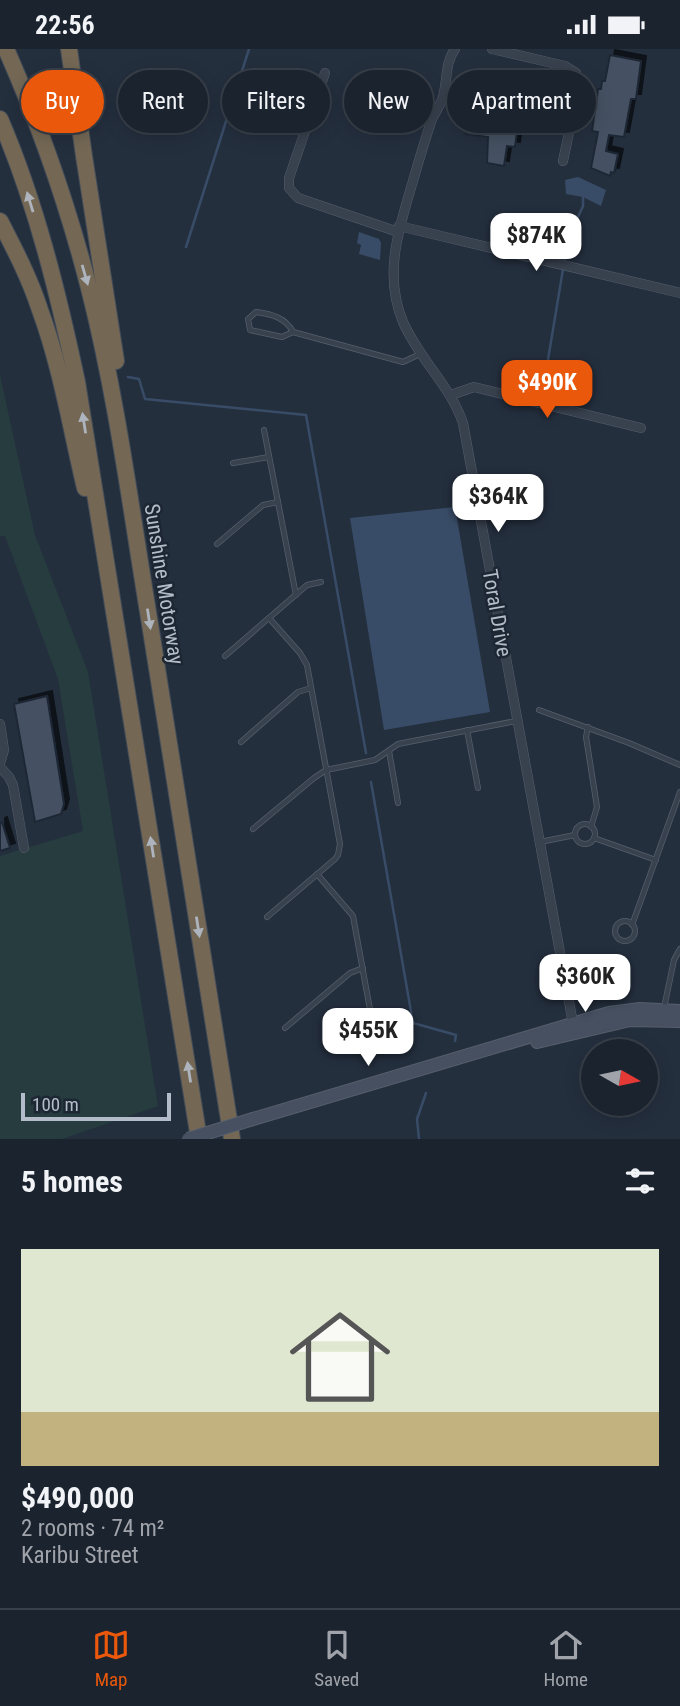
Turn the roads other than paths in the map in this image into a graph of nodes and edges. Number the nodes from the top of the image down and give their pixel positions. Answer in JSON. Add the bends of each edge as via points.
{"nodes":[{"id":1,"x":6,"y":49,"type":"edge"},
{"id":2,"x":69,"y":49,"type":"edge"},
{"id":3,"x":455,"y":49,"type":"edge"},
{"id":4,"x":492,"y":49,"type":"edge"},
{"id":5,"x":0,"y":119,"type":"edge"},
{"id":6,"x":304,"y":133,"type":"edge"},
{"id":7,"x":563,"y":161,"type":"dead end"},
{"id":8,"x":0,"y":222,"type":"edge"},
{"id":9,"x":398,"y":229,"type":"junction"},
{"id":10,"x":680,"y":293,"type":"edge"},
{"id":11,"x":293,"y":332,"type":"junction"},
{"id":12,"x":421,"y":354,"type":"junction"},
{"id":13,"x":451,"y":394,"type":"junction"},
{"id":14,"x":641,"y":428,"type":"dead end"},
{"id":15,"x":264,"y":430,"type":"dead end"},
{"id":16,"x":269,"y":457,"type":"junction"},
{"id":17,"x":233,"y":463,"type":"dead end"},
{"id":18,"x":278,"y":502,"type":"junction"},
{"id":19,"x":217,"y":544,"type":"dead end"},
{"id":20,"x":138,"y":551,"type":"junction"},
{"id":21,"x":321,"y":582,"type":"dead end"},
{"id":22,"x":296,"y":595,"type":"junction"},
{"id":23,"x":269,"y":618,"type":"junction"},
{"id":24,"x":118,"y":635,"type":"junction"},
{"id":25,"x":225,"y":656,"type":"dead end"},
{"id":26,"x":311,"y":688,"type":"junction"},
{"id":27,"x":539,"y":710,"type":"dead end"},
{"id":28,"x":517,"y":720,"type":"junction"},
{"id":29,"x":0,"y":724,"type":"edge"},
{"id":30,"x":588,"y":727,"type":"junction"},
{"id":31,"x":467,"y":730,"type":"junction"},
{"id":32,"x":241,"y":741,"type":"dead end"},
{"id":33,"x":388,"y":751,"type":"junction"},
{"id":34,"x":0,"y":765,"type":"edge"},
{"id":35,"x":680,"y":765,"type":"edge"},
{"id":36,"x":326,"y":771,"type":"junction"},
{"id":37,"x":478,"y":788,"type":"dead end"},
{"id":38,"x":680,"y":792,"type":"edge"},
{"id":39,"x":398,"y":803,"type":"dead end"},
{"id":40,"x":591,"y":827,"type":"junction"},
{"id":41,"x":253,"y":829,"type":"dead end"},
{"id":42,"x":575,"y":835,"type":"junction"},
{"id":43,"x":594,"y":838,"type":"junction"},
{"id":44,"x":539,"y":842,"type":"junction"},
{"id":45,"x":24,"y":848,"type":"dead end"},
{"id":46,"x":656,"y":860,"type":"junction"},
{"id":47,"x":317,"y":874,"type":"junction"},
{"id":48,"x":267,"y":917,"type":"dead end"},
{"id":49,"x":632,"y":925,"type":"junction"},
{"id":50,"x":680,"y":949,"type":"edge"},
{"id":51,"x":363,"y":968,"type":"junction"},
{"id":52,"x":664,"y":1009,"type":"junction"},
{"id":53,"x":680,"y":1011,"type":"edge"},
{"id":54,"x":680,"y":1021,"type":"edge"},
{"id":55,"x":285,"y":1028,"type":"dead end"},
{"id":56,"x":574,"y":1029,"type":"junction"},
{"id":57,"x":375,"y":1037,"type":"dead end"},
{"id":58,"x":188,"y":1139,"type":"edge"},
{"id":59,"x":200,"y":1139,"type":"edge"},
{"id":60,"x":232,"y":1139,"type":"edge"}],
"edges":[{"from":1,"to":20,"type":"highway","name":"Sunshine Motorway","one_way":true,"via":[[56,173],[90,291]]},
{"from":2,"to":20,"type":"highway","via":[[117,371]]},
{"from":3,"to":9,"type":"street","name":"Toral Drive"},
{"from":4,"to":7,"type":"street","via":[[565,65],[576,73],[579,85]]},
{"from":24,"to":5,"type":"highway","one_way":true,"via":[[61,305]]},
{"from":6,"to":9,"type":"street","via":[[289,178],[289,188],[298,198]]},
{"from":8,"to":24,"type":"highway","via":[[28,278],[50,342]]},
{"from":9,"to":10,"type":"street"},
{"from":9,"to":12,"type":"street","name":"Toral Drive","via":[[394,291],[403,321]]},
{"from":11,"to":11,"type":"lane","via":[[282,337],[261,334],[250,330],[248,319],[256,312],[266,313],[288,322]]},
{"from":11,"to":12,"type":"lane","via":[[402,362]]},
{"from":12,"to":13,"type":"street","name":"Toral Drive"},
{"from":13,"to":14,"type":"street","via":[[481,388]]},
{"from":13,"to":28,"type":"street","name":"Toral Drive","via":[[464,431]]},
{"from":15,"to":16,"type":"lane"},
{"from":16,"to":17,"type":"lane"},
{"from":16,"to":18,"type":"lane"},
{"from":18,"to":19,"type":"lane","via":[[263,505]]},
{"from":18,"to":22,"type":"lane"},
{"from":20,"to":60,"type":"highway","name":"Sunshine Motorway","one_way":true},
{"from":21,"to":22,"type":"lane","via":[[307,585]]},
{"from":22,"to":23,"type":"lane"},
{"from":23,"to":25,"type":"lane"},
{"from":23,"to":26,"type":"lane","via":[[305,660]]},
{"from":59,"to":24,"type":"highway","one_way":true},
{"from":26,"to":32,"type":"lane","via":[[299,692]]},
{"from":26,"to":36,"type":"lane"},
{"from":27,"to":30,"type":"lane"},
{"from":28,"to":31,"type":"lane"},
{"from":28,"to":44,"type":"street","name":"Toral Drive"},
{"from":29,"to":34,"type":"street","via":[[4,750]]},
{"from":30,"to":35,"type":"lane"},
{"from":30,"to":40,"type":"lane","via":[[597,807]]},
{"from":31,"to":33,"type":"lane","via":[[398,744]]},
{"from":31,"to":37,"type":"lane"},
{"from":33,"to":36,"type":"lane","via":[[375,760]]},
{"from":33,"to":39,"type":"lane"},
{"from":34,"to":45,"type":"street","via":[[13,785]]},
{"from":36,"to":41,"type":"lane"},
{"from":36,"to":47,"type":"lane","via":[[340,850]]},
{"from":38,"to":46,"type":"lane"},
{"from":40,"to":42,"type":"lane","via":[[579,827]]},
{"from":40,"to":43,"type":"lane"},
{"from":42,"to":43,"type":"lane","via":[[584,844]]},
{"from":42,"to":44,"type":"lane"},
{"from":43,"to":46,"type":"lane"},
{"from":44,"to":56,"type":"street","name":"Toral Drive"},
{"from":46,"to":49,"type":"lane"},
{"from":47,"to":48,"type":"lane"},
{"from":47,"to":51,"type":"lane","via":[[351,912]]},
{"from":49,"to":49,"type":"lane","via":[[632,937],[618,938],[618,924],[627,921]]},
{"from":50,"to":52,"type":"lane"},
{"from":51,"to":55,"type":"lane","via":[[350,973]]},
{"from":51,"to":57,"type":"lane"},
{"from":52,"to":53,"type":"street"},
{"from":52,"to":56,"type":"street","via":[[609,1013]]},
{"from":54,"to":56,"type":"street","via":[[630,1020]]},
{"from":56,"to":58,"type":"street","bridge":true}]}
